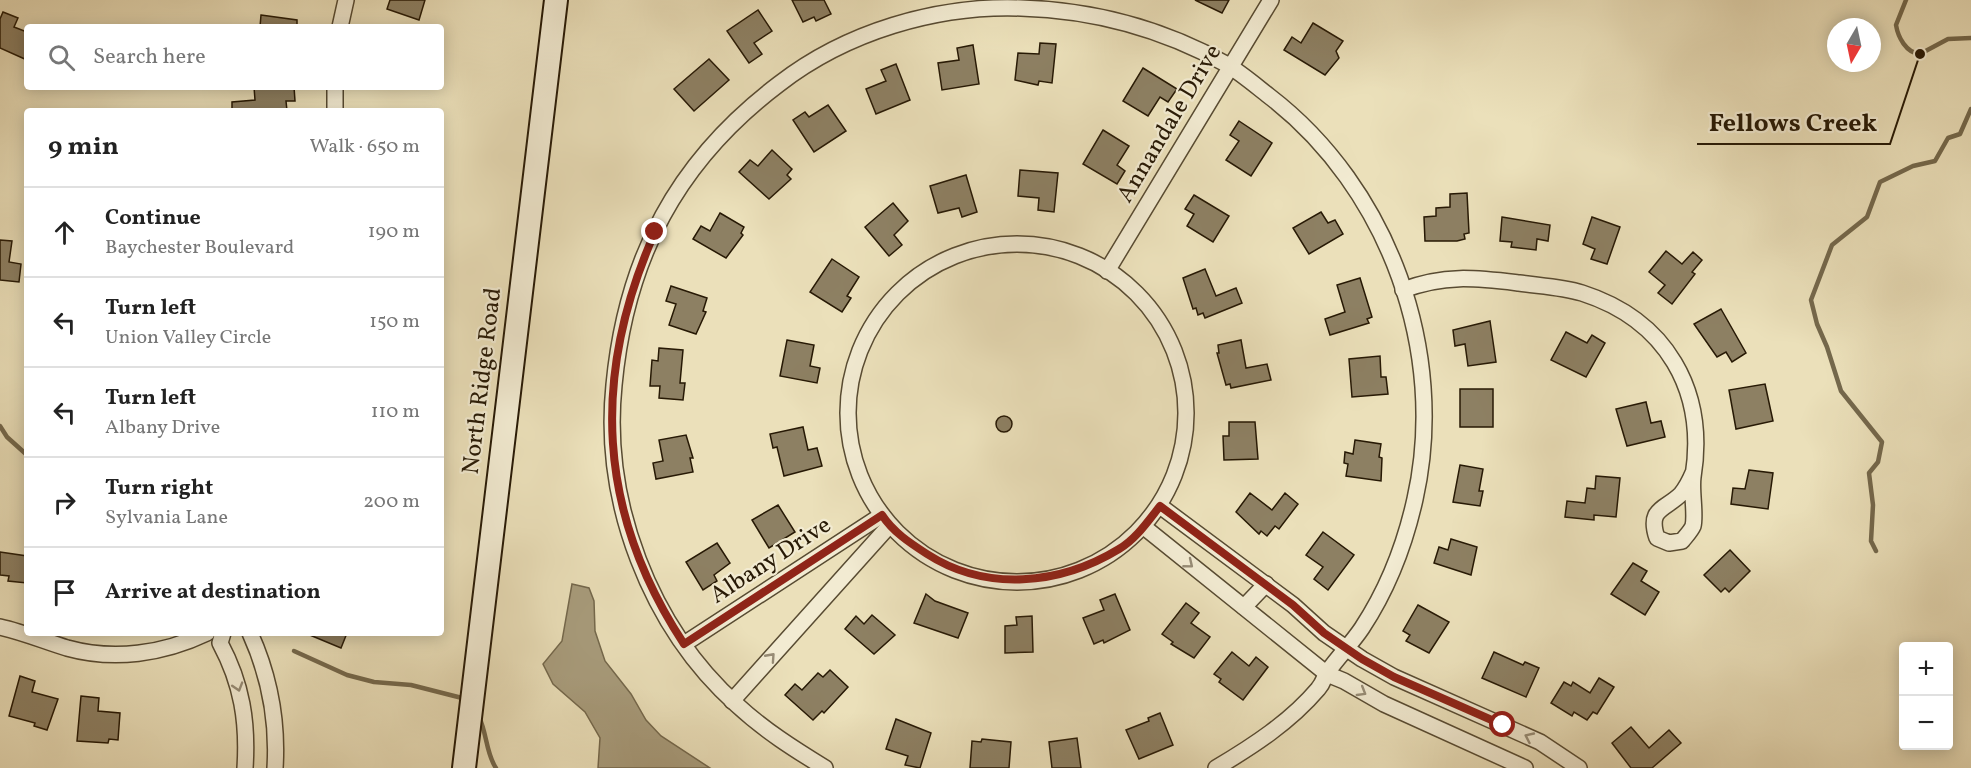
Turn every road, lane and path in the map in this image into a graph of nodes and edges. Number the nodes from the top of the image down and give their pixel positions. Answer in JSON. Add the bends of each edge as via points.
{"nodes":[{"id":1,"x":346,"y":0,"type":"edge"},
{"id":2,"x":556,"y":0,"type":"edge"},
{"id":3,"x":1271,"y":0,"type":"edge"},
{"id":4,"x":341,"y":24,"type":"edge"},
{"id":5,"x":1231,"y":67,"type":"junction"},
{"id":6,"x":335,"y":90,"type":"edge"},
{"id":7,"x":335,"y":108,"type":"edge"},
{"id":8,"x":1107,"y":271,"type":"junction"},
{"id":9,"x":1403,"y":290,"type":"junction"},
{"id":10,"x":1694,"y":473,"type":"dead end"},
{"id":11,"x":1160,"y":506,"type":"junction"},
{"id":12,"x":885,"y":521,"type":"junction"},
{"id":13,"x":1144,"y":527,"type":"junction"},
{"id":14,"x":1266,"y":584,"type":"junction"},
{"id":15,"x":1244,"y":607,"type":"junction"},
{"id":16,"x":0,"y":627,"type":"edge"},
{"id":17,"x":24,"y":634,"type":"edge"},
{"id":18,"x":30,"y":636,"type":"edge"},
{"id":19,"x":200,"y":636,"type":"edge"},
{"id":20,"x":222,"y":636,"type":"edge"},
{"id":21,"x":251,"y":636,"type":"edge"},
{"id":22,"x":684,"y":644,"type":"junction"},
{"id":23,"x":1346,"y":648,"type":"junction"},
{"id":24,"x":1326,"y":673,"type":"junction"},
{"id":25,"x":732,"y":701,"type":"junction"},
{"id":26,"x":1469,"y":710,"type":"junction"},
{"id":27,"x":1458,"y":736,"type":"junction"},
{"id":28,"x":245,"y":768,"type":"edge"},
{"id":29,"x":275,"y":768,"type":"edge"},
{"id":30,"x":464,"y":768,"type":"edge"},
{"id":31,"x":825,"y":768,"type":"edge"},
{"id":32,"x":1216,"y":768,"type":"edge"},
{"id":33,"x":1525,"y":768,"type":"edge"},
{"id":34,"x":1579,"y":768,"type":"edge"}],
"edges":[{"from":1,"to":4,"type":"street"},
{"from":2,"to":30,"type":"street","name":"North Ridge Road"},
{"from":3,"to":5,"type":"street","name":"Annandale Drive"},
{"from":5,"to":8,"type":"street","name":"Annandale Drive"},
{"from":5,"to":9,"type":"street","via":[[1291,113],[1331,156],[1370,211]]},
{"from":5,"to":22,"type":"street","via":[[1174,38],[1117,19],[1064,9],[992,7],[920,17],[857,38],[795,71],[712,142],[681,182],[638,272],[620,339],[610,428],[620,498],[638,559]]},
{"from":6,"to":7,"type":"street"},
{"from":8,"to":11,"type":"street","via":[[1137,292],[1152,311],[1166,332],[1182,373],[1187,412],[1184,445],[1177,472]]},
{"from":8,"to":12,"type":"street","via":[[1072,254],[1044,248],[996,246],[958,255],[923,272],[894,297],[866,338],[855,363],[848,401],[850,440],[860,477]]},
{"from":9,"to":10,"type":"street","via":[[1428,280],[1477,278],[1581,293],[1615,306],[1642,324],[1665,347],[1688,387],[1696,422]]},
{"from":9,"to":23,"type":"street","via":[[1412,313],[1423,378],[1420,474],[1409,522],[1388,581],[1359,633]]},
{"from":11,"to":13,"type":"street"},
{"from":11,"to":14,"type":"street"},
{"from":12,"to":13,"type":"street","via":[[937,561],[967,573],[1029,580],[1090,563],[1120,548]]},
{"from":12,"to":22,"type":"street","name":"Albany Drive"},
{"from":25,"to":12,"type":"street","name":"Albany Drive","one_way":true},
{"from":13,"to":15,"type":"street","one_way":true},
{"from":14,"to":15,"type":"street"},
{"from":14,"to":23,"type":"street"},
{"from":15,"to":24,"type":"street"},
{"from":16,"to":17,"type":"street"},
{"from":18,"to":19,"type":"street","via":[[76,650],[118,655],[167,649]]},
{"from":20,"to":28,"type":"street","one_way":true,"via":[[220,643],[244,706]]},
{"from":21,"to":29,"type":"street","via":[[269,683],[277,740]]},
{"from":22,"to":25,"type":"street"},
{"from":23,"to":24,"type":"street"},
{"from":23,"to":26,"type":"street","via":[[1385,673]]},
{"from":24,"to":27,"type":"street","one_way":true},
{"from":24,"to":32,"type":"street","via":[[1321,685],[1281,725]]},
{"from":25,"to":31,"type":"street","via":[[777,739]]},
{"from":26,"to":27,"type":"street"},
{"from":34,"to":26,"type":"street","one_way":true,"via":[[1540,742]]},
{"from":27,"to":33,"type":"street"}]}
